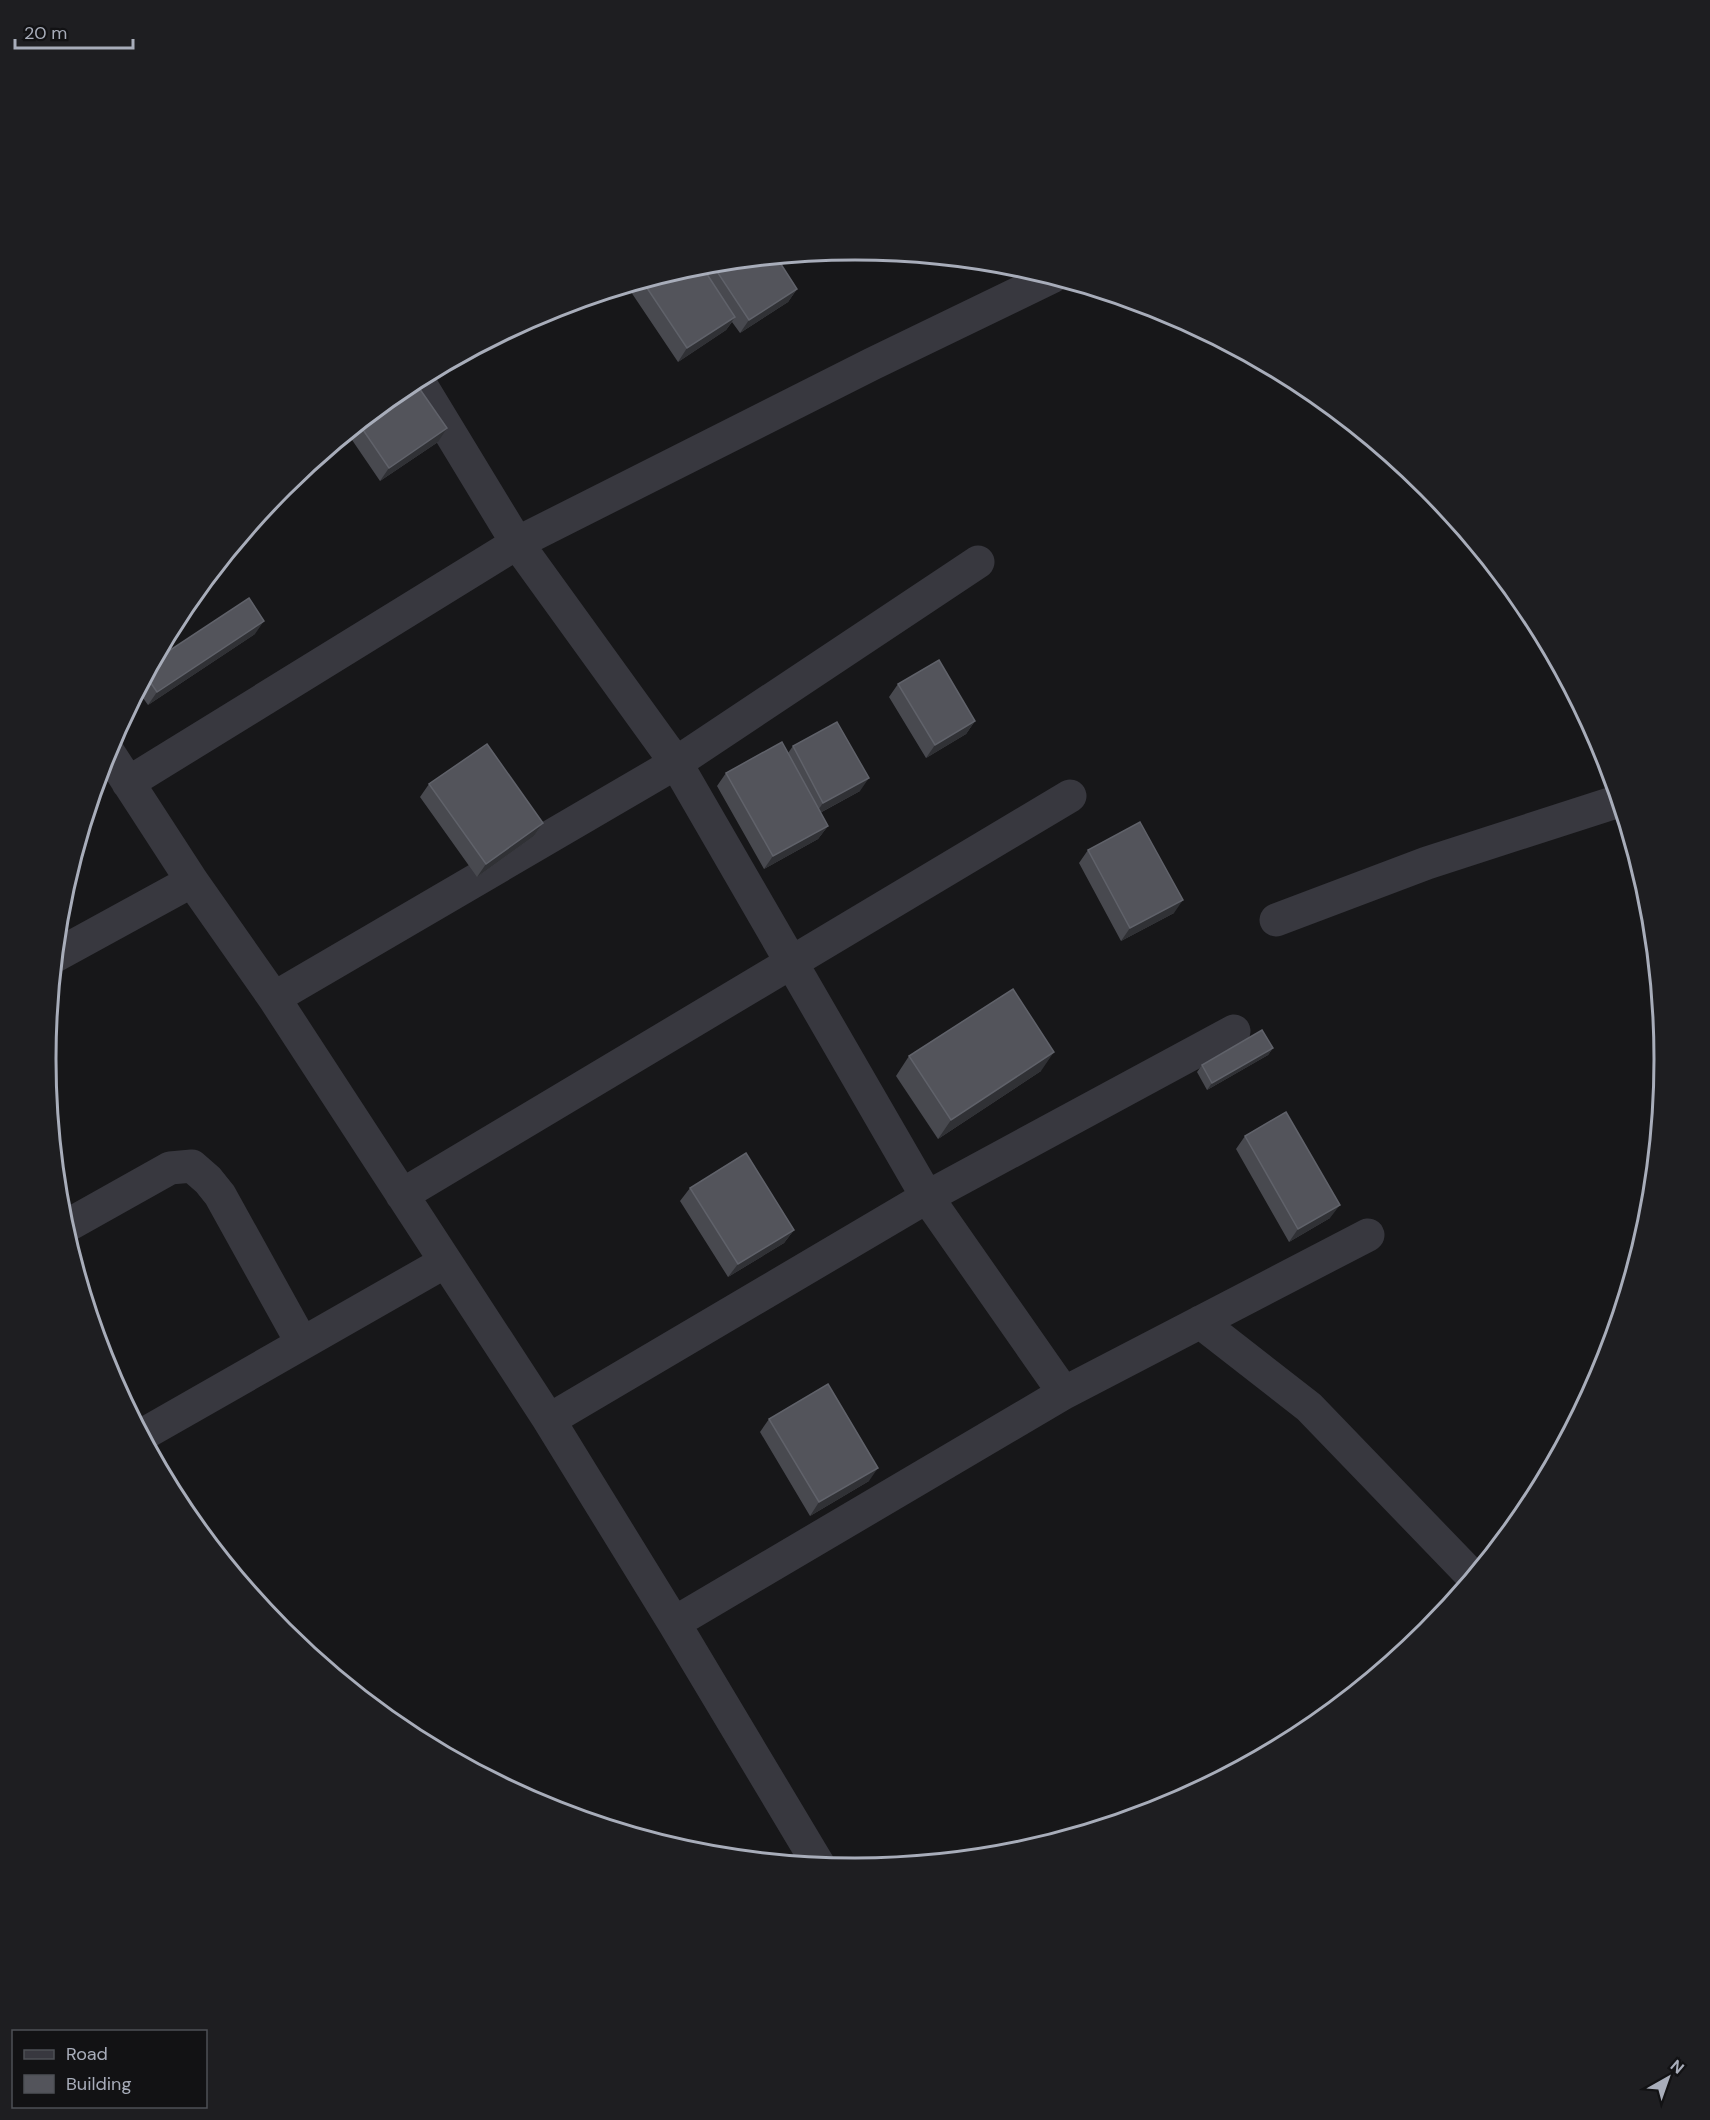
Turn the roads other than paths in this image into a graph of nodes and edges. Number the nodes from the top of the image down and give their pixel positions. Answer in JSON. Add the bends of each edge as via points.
{"nodes":[{"id":1,"x":1040,"y":283,"type":"edge"},
{"id":2,"x":423,"y":388,"type":"edge"},
{"id":3,"x":517,"y":543,"type":"junction"},
{"id":4,"x":978,"y":562,"type":"dead end"},
{"id":5,"x":114,"y":760,"type":"edge"},
{"id":6,"x":676,"y":763,"type":"junction"},
{"id":7,"x":128,"y":783,"type":"junction"},
{"id":8,"x":1071,"y":796,"type":"dead end"},
{"id":9,"x":1612,"y":803,"type":"edge"},
{"id":10,"x":192,"y":881,"type":"junction"},
{"id":11,"x":1276,"y":920,"type":"dead end"},
{"id":12,"x":63,"y":952,"type":"edge"},
{"id":13,"x":792,"y":963,"type":"junction"},
{"id":14,"x":274,"y":998,"type":"junction"},
{"id":15,"x":1234,"y":1031,"type":"dead end"},
{"id":16,"x":402,"y":1195,"type":"junction"},
{"id":17,"x":927,"y":1197,"type":"junction"},
{"id":18,"x":73,"y":1223,"type":"edge"},
{"id":19,"x":1368,"y":1235,"type":"dead end"},
{"id":20,"x":445,"y":1262,"type":"junction"},
{"id":21,"x":1200,"y":1322,"type":"junction"},
{"id":22,"x":302,"y":1343,"type":"junction"},
{"id":23,"x":1064,"y":1393,"type":"junction"},
{"id":24,"x":549,"y":1420,"type":"junction"},
{"id":25,"x":148,"y":1432,"type":"edge"},
{"id":26,"x":1468,"y":1572,"type":"edge"},
{"id":27,"x":674,"y":1623,"type":"junction"},
{"id":28,"x":815,"y":1858,"type":"edge"}],
"edges":[{"from":1,"to":3,"type":"street"},
{"from":2,"to":3,"type":"street"},
{"from":3,"to":6,"type":"street"},
{"from":3,"to":7,"type":"street"},
{"from":4,"to":6,"type":"street"},
{"from":5,"to":7,"type":"street"},
{"from":6,"to":13,"type":"street"},
{"from":6,"to":14,"type":"street"},
{"from":7,"to":10,"type":"street"},
{"from":8,"to":13,"type":"street"},
{"from":9,"to":11,"type":"street","via":[[1427,863]]},
{"from":10,"to":12,"type":"street"},
{"from":10,"to":14,"type":"street"},
{"from":13,"to":16,"type":"street"},
{"from":13,"to":17,"type":"street"},
{"from":14,"to":16,"type":"street"},
{"from":15,"to":17,"type":"street"},
{"from":16,"to":20,"type":"street"},
{"from":17,"to":23,"type":"street"},
{"from":17,"to":24,"type":"street"},
{"from":18,"to":22,"type":"street","via":[[170,1168],[192,1166],[220,1195]]},
{"from":19,"to":21,"type":"street"},
{"from":20,"to":22,"type":"street"},
{"from":20,"to":24,"type":"street"},
{"from":21,"to":23,"type":"street"},
{"from":21,"to":26,"type":"street","via":[[1309,1407]]},
{"from":22,"to":25,"type":"street"},
{"from":23,"to":27,"type":"street"},
{"from":24,"to":27,"type":"street"},
{"from":27,"to":28,"type":"street"}]}
